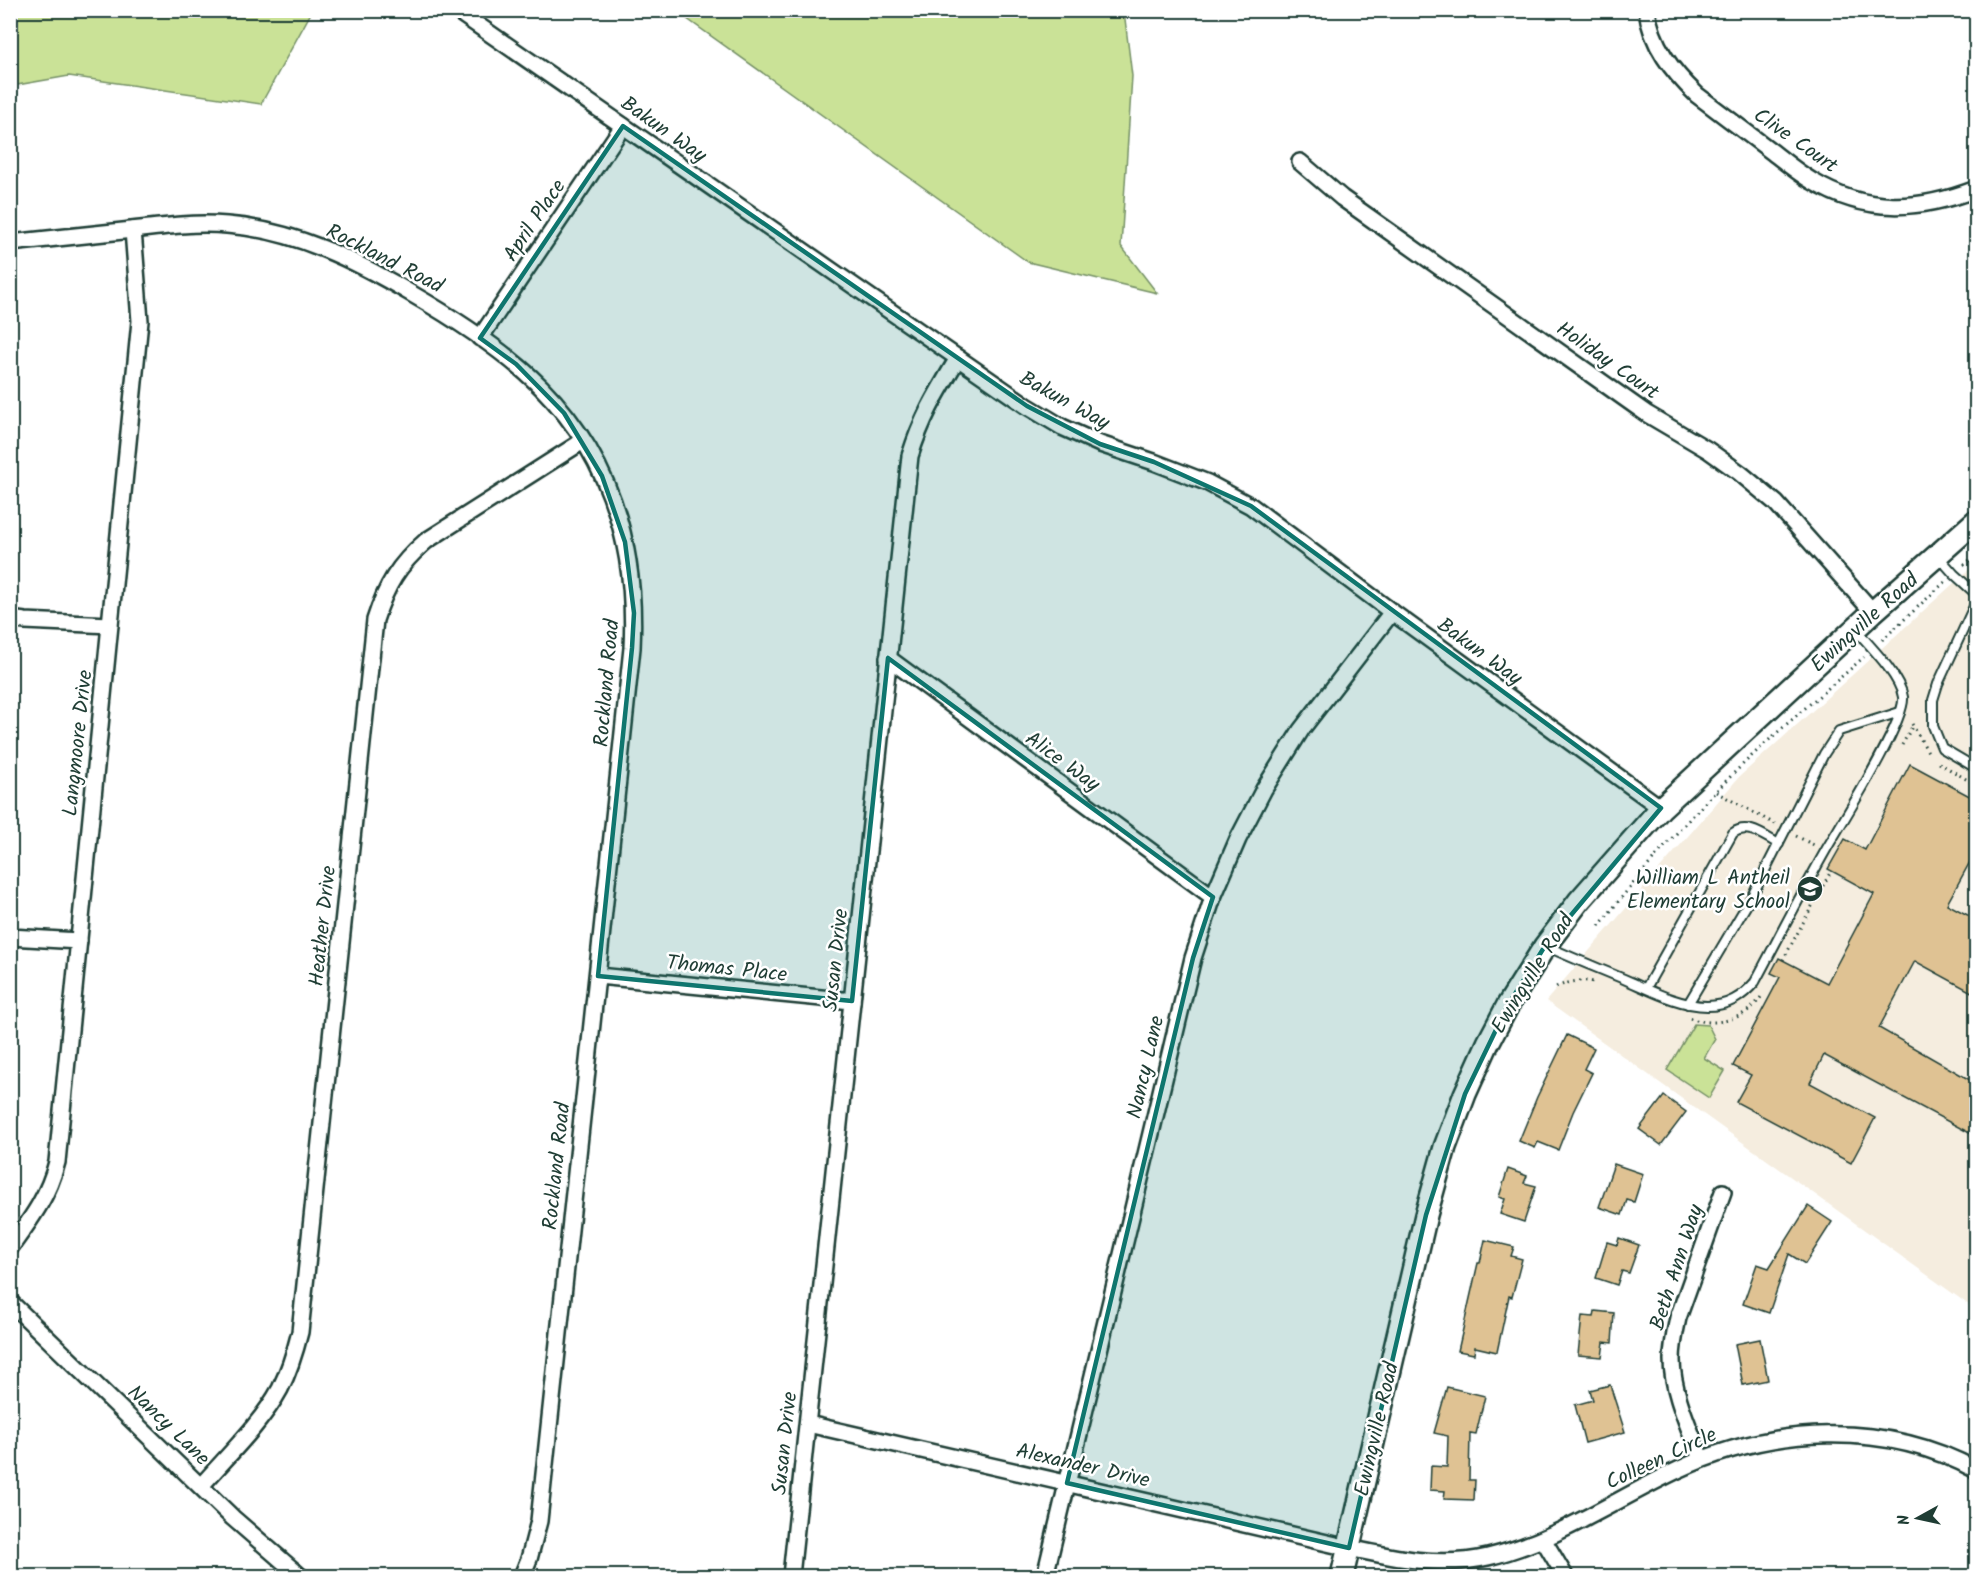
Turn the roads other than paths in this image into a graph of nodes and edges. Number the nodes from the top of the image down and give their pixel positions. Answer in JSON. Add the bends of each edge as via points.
{"nodes":[{"id":1,"x":456,"y":10,"type":"edge"},
{"id":2,"x":1647,"y":10,"type":"edge"},
{"id":3,"x":623,"y":126,"type":"junction"},
{"id":4,"x":1300,"y":162,"type":"dead end"},
{"id":5,"x":1977,"y":189,"type":"edge"},
{"id":6,"x":133,"y":230,"type":"junction"},
{"id":7,"x":10,"y":243,"type":"edge"},
{"id":8,"x":480,"y":338,"type":"junction"},
{"id":9,"x":958,"y":358,"type":"junction"},
{"id":10,"x":584,"y":441,"type":"junction"},
{"id":11,"x":1977,"y":521,"type":"edge"},
{"id":12,"x":1938,"y":556,"type":"junction"},
{"id":13,"x":1977,"y":594,"type":"edge"},
{"id":14,"x":1977,"y":602,"type":"edge"},
{"id":15,"x":1392,"y":612,"type":"junction"},
{"id":16,"x":1873,"y":612,"type":"junction"},
{"id":17,"x":10,"y":618,"type":"edge"},
{"id":18,"x":110,"y":625,"type":"junction"},
{"id":19,"x":1854,"y":629,"type":"junction"},
{"id":20,"x":888,"y":658,"type":"junction"},
{"id":21,"x":1900,"y":712,"type":"junction"},
{"id":22,"x":1977,"y":768,"type":"edge"},
{"id":23,"x":1661,"y":808,"type":"junction"},
{"id":24,"x":1779,"y":844,"type":"junction"},
{"id":25,"x":1213,"y":897,"type":"junction"},
{"id":26,"x":10,"y":937,"type":"edge"},
{"id":27,"x":79,"y":941,"type":"junction"},
{"id":28,"x":1545,"y":946,"type":"junction"},
{"id":29,"x":598,"y":976,"type":"junction"},
{"id":30,"x":1646,"y":988,"type":"junction"},
{"id":31,"x":852,"y":1001,"type":"junction"},
{"id":32,"x":1688,"y":1004,"type":"junction"},
{"id":33,"x":1723,"y":1192,"type":"dead end"},
{"id":34,"x":10,"y":1248,"type":"edge"},
{"id":35,"x":10,"y":1302,"type":"edge"},
{"id":36,"x":808,"y":1424,"type":"junction"},
{"id":37,"x":1701,"y":1459,"type":"junction"},
{"id":38,"x":1977,"y":1470,"type":"edge"},
{"id":39,"x":1067,"y":1484,"type":"junction"},
{"id":40,"x":201,"y":1486,"type":"junction"},
{"id":41,"x":1543,"y":1539,"type":"junction"},
{"id":42,"x":1349,"y":1548,"type":"junction"},
{"id":43,"x":300,"y":1576,"type":"edge"},
{"id":44,"x":522,"y":1576,"type":"edge"},
{"id":45,"x":791,"y":1576,"type":"edge"},
{"id":46,"x":1045,"y":1576,"type":"edge"},
{"id":47,"x":1342,"y":1576,"type":"edge"},
{"id":48,"x":1565,"y":1576,"type":"edge"}],
"edges":[{"from":1,"to":3,"type":"street","name":"Bakun Way"},
{"from":2,"to":5,"type":"street","name":"Clive Court","via":[[1655,39],[1680,80],[1811,181],[1839,195],[1893,206],[1947,200]]},
{"from":3,"to":8,"type":"street","name":"April Place"},
{"from":3,"to":9,"type":"street","name":"Bakun Way"},
{"from":4,"to":16,"type":"street","name":"Holiday Court","via":[[1351,205],[1647,414],[1740,472],[1776,503]]},
{"from":6,"to":7,"type":"street","name":"Rockland Road"},
{"from":6,"to":8,"type":"street","name":"Rockland Road","via":[[188,224],[227,225],[303,241],[390,281]]},
{"from":6,"to":18,"type":"street","name":"Langmoore Drive","via":[[140,321]]},
{"from":8,"to":10,"type":"street","name":"Rockland Road","via":[[541,387]]},
{"from":9,"to":15,"type":"street","name":"Bakun Way","via":[[1062,427],[1208,483],[1251,506]]},
{"from":9,"to":20,"type":"street","name":"Susan Drive","via":[[929,405],[910,456]]},
{"from":10,"to":29,"type":"street","name":"Rockland Road","via":[[615,507],[631,574],[634,613]]},
{"from":10,"to":40,"type":"street","name":"Heather Drive","via":[[426,541],[395,573],[384,594],[375,620],[300,1332],[288,1370],[264,1414]]},
{"from":11,"to":12,"type":"main road","name":"Ewingville Road"},
{"from":12,"to":13,"type":"lane"},
{"from":12,"to":16,"type":"main road","name":"Ewingville Road"},
{"from":14,"to":22,"type":"lane","via":[[1933,700],[1933,726],[1942,748]]},
{"from":15,"to":23,"type":"street","name":"Bakun Way"},
{"from":15,"to":25,"type":"street","name":"Nancy Lane","via":[[1301,730],[1264,789]]},
{"from":16,"to":19,"type":"main road","name":"Ewingville Road"},
{"from":17,"to":18,"type":"street"},
{"from":18,"to":27,"type":"street","name":"Langmoore Drive"},
{"from":19,"to":21,"type":"lane","via":[[1899,686],[1903,698]]},
{"from":19,"to":23,"type":"main road","name":"Ewingville Road"},
{"from":20,"to":25,"type":"street","name":"Alice Way"},
{"from":20,"to":31,"type":"street","name":"Susan Drive"},
{"from":21,"to":24,"type":"lane","via":[[1839,731]]},
{"from":21,"to":32,"type":"lane","via":[[1890,737],[1755,982],[1734,1001],[1710,1006]]},
{"from":23,"to":28,"type":"main road","name":"Ewingville Road"},
{"from":24,"to":30,"type":"lane","via":[[1746,827],[1733,833]]},
{"from":24,"to":32,"type":"lane"},
{"from":25,"to":39,"type":"street","name":"Nancy Lane","via":[[1192,958]]},
{"from":26,"to":27,"type":"street"},
{"from":27,"to":34,"type":"street","name":"Langmoore Drive","via":[[57,1162],[42,1203]]},
{"from":28,"to":30,"type":"lane"},
{"from":28,"to":42,"type":"main road","name":"Ewingville Road","via":[[1488,1043],[1445,1147]]},
{"from":29,"to":31,"type":"street","name":"Thomas Place"},
{"from":29,"to":44,"type":"street","name":"Rockland Road","via":[[538,1521]]},
{"from":30,"to":32,"type":"lane"},
{"from":31,"to":36,"type":"street","name":"Susan Drive"},
{"from":33,"to":37,"type":"street","name":"Beth Ann Way","via":[[1673,1338],[1675,1386]]},
{"from":35,"to":40,"type":"street","name":"Nancy Lane"},
{"from":36,"to":39,"type":"street","name":"Alexander Drive"},
{"from":36,"to":45,"type":"street","name":"Susan Drive"},
{"from":37,"to":38,"type":"street","name":"Colleen Circle","via":[[1746,1444],[1785,1437],[1837,1435],[1899,1442]]},
{"from":37,"to":41,"type":"street","name":"Colleen Circle"},
{"from":39,"to":42,"type":"street","name":"Alexander Drive"},
{"from":39,"to":46,"type":"street","name":"Nancy Lane"},
{"from":40,"to":43,"type":"street","name":"Nancy Lane"},
{"from":41,"to":42,"type":"street","name":"Colleen Circle","via":[[1486,1558],[1455,1562],[1416,1561]]},
{"from":41,"to":48,"type":"street"},
{"from":42,"to":47,"type":"main road","name":"Ewingville Road"}]}
